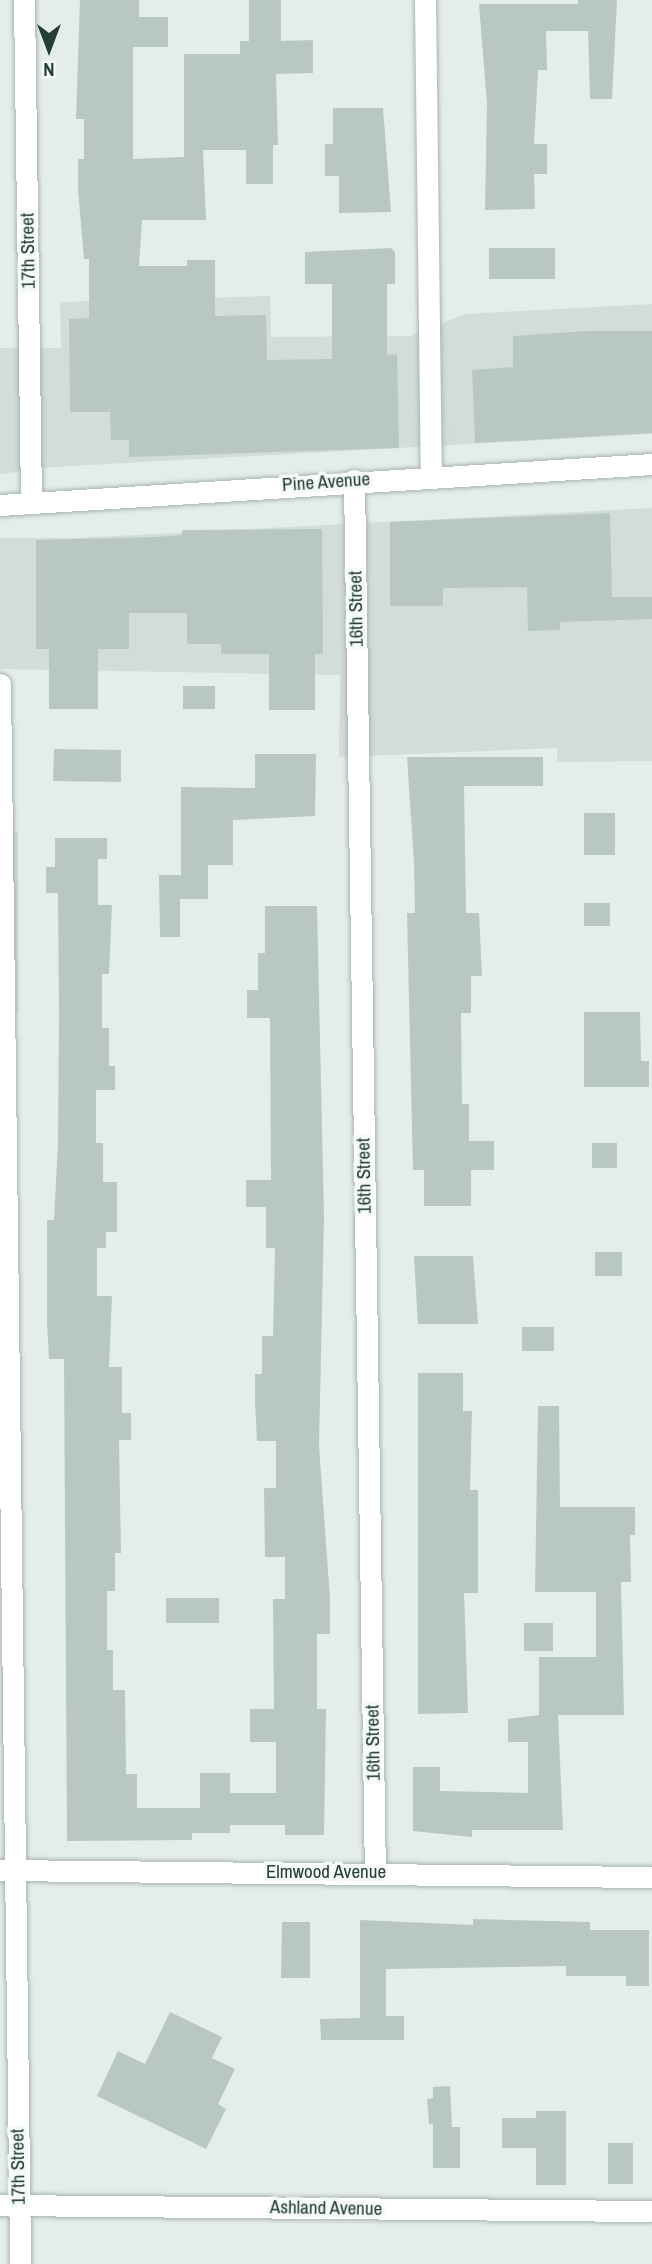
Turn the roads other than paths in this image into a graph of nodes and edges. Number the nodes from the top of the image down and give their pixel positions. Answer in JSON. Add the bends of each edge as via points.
{"nodes":[{"id":1,"x":24,"y":0,"type":"edge"},
{"id":2,"x":425,"y":0,"type":"edge"},
{"id":3,"x":652,"y":464,"type":"edge"},
{"id":4,"x":431,"y":474,"type":"junction"},
{"id":5,"x":354,"y":480,"type":"junction"},
{"id":6,"x":31,"y":502,"type":"junction"},
{"id":7,"x":0,"y":505,"type":"edge"},
{"id":8,"x":0,"y":684,"type":"edge"},
{"id":9,"x":6,"y":1870,"type":"edge"},
{"id":10,"x":375,"y":1872,"type":"junction"},
{"id":11,"x":652,"y":1877,"type":"edge"},
{"id":12,"x":10,"y":2205,"type":"edge"},
{"id":13,"x":652,"y":2211,"type":"edge"},
{"id":14,"x":20,"y":2264,"type":"edge"}],
"edges":[{"from":1,"to":6,"type":"street","name":"17th Street"},
{"from":2,"to":4,"type":"street"},
{"from":3,"to":4,"type":"street","name":"Pine Avenue"},
{"from":4,"to":5,"type":"street","name":"Pine Avenue"},
{"from":5,"to":6,"type":"street","name":"Pine Avenue"},
{"from":5,"to":10,"type":"street","name":"16th Street"},
{"from":6,"to":7,"type":"street","name":"Pine Avenue"},
{"from":8,"to":9,"type":"street","name":"17th Street"},
{"from":9,"to":10,"type":"street","name":"Elmwood Avenue"},
{"from":9,"to":12,"type":"street","name":"17th Street"},
{"from":10,"to":11,"type":"street","name":"Elmwood Avenue"},
{"from":12,"to":13,"type":"street","name":"Ashland Avenue"},
{"from":12,"to":14,"type":"street","name":"17th Street"}]}
